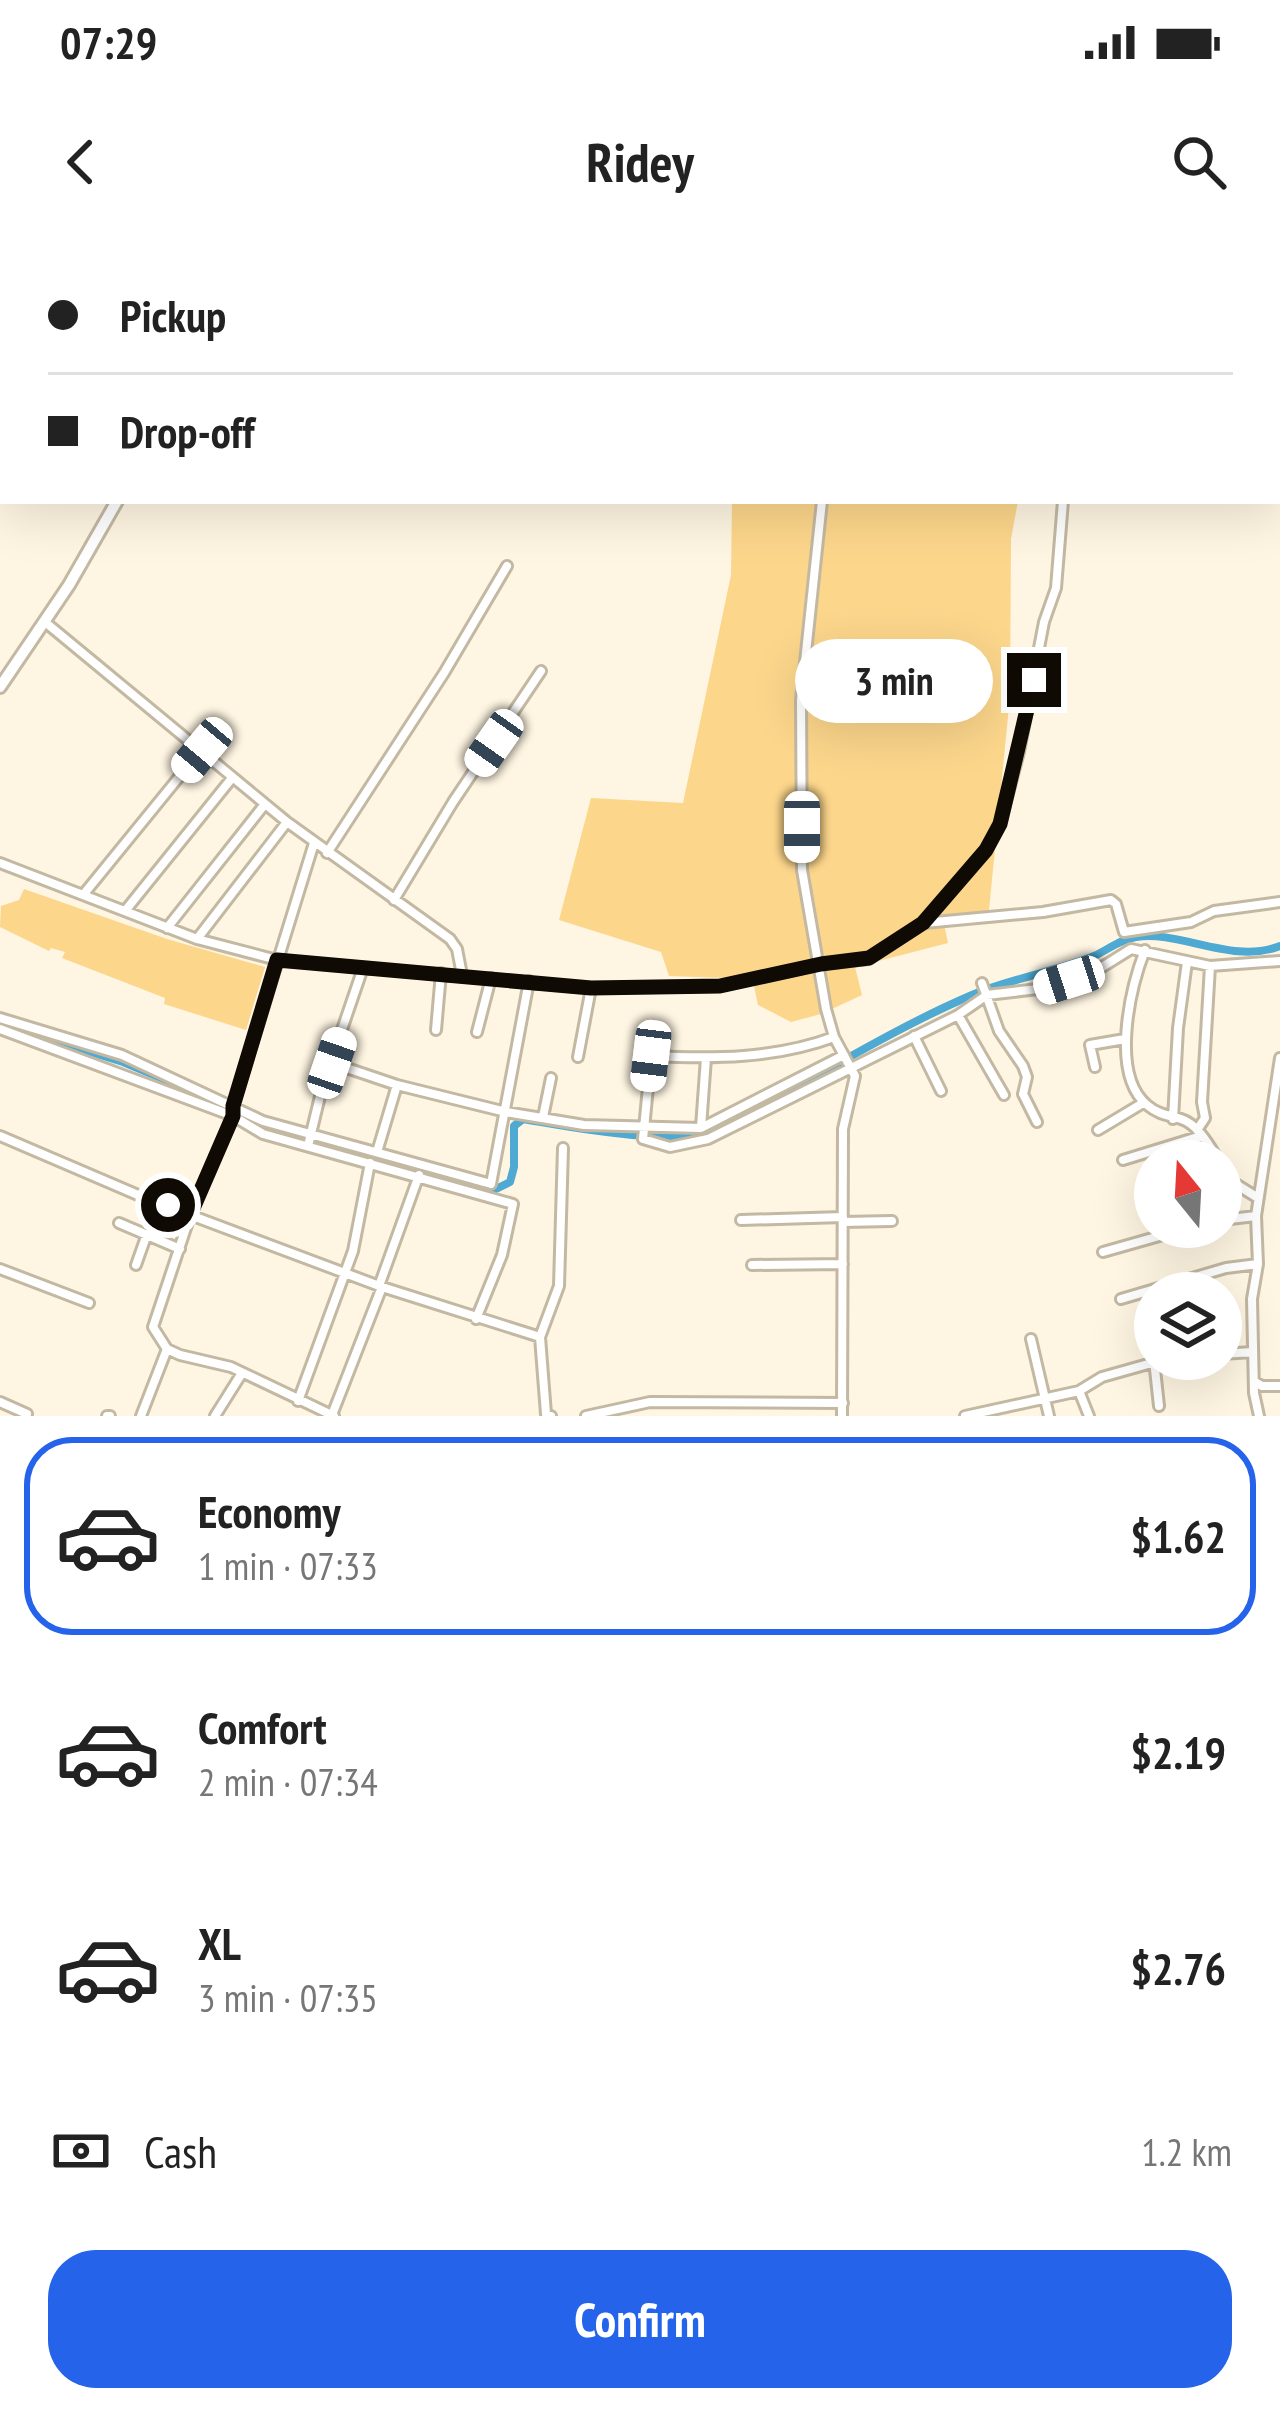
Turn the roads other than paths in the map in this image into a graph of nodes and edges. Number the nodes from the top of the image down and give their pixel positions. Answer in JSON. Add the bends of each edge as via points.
{"nodes":[{"id":1,"x":115,"y":504,"type":"edge"},
{"id":2,"x":822,"y":504,"type":"edge"},
{"id":3,"x":1063,"y":504,"type":"edge"},
{"id":4,"x":507,"y":566,"type":"dead end"},
{"id":5,"x":45,"y":622,"type":"junction"},
{"id":6,"x":541,"y":670,"type":"dead end"},
{"id":7,"x":0,"y":687,"type":"edge"},
{"id":8,"x":202,"y":750,"type":"junction"},
{"id":9,"x":232,"y":778,"type":"junction"},
{"id":10,"x":265,"y":804,"type":"junction"},
{"id":11,"x":287,"y":822,"type":"junction"},
{"id":12,"x":314,"y":843,"type":"junction"},
{"id":13,"x":326,"y":853,"type":"junction"},
{"id":14,"x":0,"y":863,"type":"edge"},
{"id":15,"x":82,"y":895,"type":"junction"},
{"id":16,"x":394,"y":900,"type":"junction"},
{"id":17,"x":1280,"y":902,"type":"edge"},
{"id":18,"x":125,"y":911,"type":"junction"},
{"id":19,"x":923,"y":923,"type":"junction"},
{"id":20,"x":167,"y":928,"type":"junction"},
{"id":21,"x":1124,"y":932,"type":"junction"},
{"id":22,"x":196,"y":939,"type":"junction"},
{"id":23,"x":1130,"y":949,"type":"junction"},
{"id":24,"x":1144,"y":950,"type":"junction"},
{"id":25,"x":277,"y":960,"type":"junction"},
{"id":26,"x":1280,"y":961,"type":"edge"},
{"id":27,"x":1187,"y":962,"type":"junction"},
{"id":28,"x":821,"y":964,"type":"junction"},
{"id":29,"x":1210,"y":966,"type":"junction"},
{"id":30,"x":363,"y":968,"type":"junction"},
{"id":31,"x":441,"y":973,"type":"junction"},
{"id":32,"x":461,"y":975,"type":"junction"},
{"id":33,"x":491,"y":978,"type":"junction"},
{"id":34,"x":529,"y":981,"type":"junction"},
{"id":35,"x":982,"y":983,"type":"dead end"},
{"id":36,"x":591,"y":988,"type":"junction"},
{"id":37,"x":987,"y":995,"type":"junction"},
{"id":38,"x":958,"y":1015,"type":"junction"},
{"id":39,"x":0,"y":1018,"type":"edge"},
{"id":40,"x":0,"y":1029,"type":"edge"},
{"id":41,"x":436,"y":1030,"type":"dead end"},
{"id":42,"x":477,"y":1032,"type":"dead end"},
{"id":43,"x":914,"y":1036,"type":"junction"},
{"id":44,"x":834,"y":1037,"type":"junction"},
{"id":45,"x":1125,"y":1039,"type":"junction"},
{"id":46,"x":844,"y":1054,"type":"junction"},
{"id":47,"x":578,"y":1057,"type":"dead end"},
{"id":48,"x":706,"y":1058,"type":"junction"},
{"id":49,"x":1280,"y":1058,"type":"edge"},
{"id":50,"x":332,"y":1063,"type":"junction"},
{"id":51,"x":850,"y":1066,"type":"junction"},
{"id":52,"x":1095,"y":1066,"type":"dead end"},
{"id":53,"x":551,"y":1078,"type":"dead end"},
{"id":54,"x":397,"y":1085,"type":"junction"},
{"id":55,"x":941,"y":1091,"type":"dead end"},
{"id":56,"x":1004,"y":1095,"type":"dead end"},
{"id":57,"x":1143,"y":1102,"type":"junction"},
{"id":58,"x":233,"y":1111,"type":"junction"},
{"id":59,"x":506,"y":1112,"type":"junction"},
{"id":60,"x":543,"y":1117,"type":"junction"},
{"id":61,"x":1173,"y":1119,"type":"junction"},
{"id":62,"x":1037,"y":1122,"type":"dead end"},
{"id":63,"x":642,"y":1126,"type":"junction"},
{"id":64,"x":701,"y":1128,"type":"junction"},
{"id":65,"x":1098,"y":1130,"type":"dead end"},
{"id":66,"x":309,"y":1132,"type":"junction"},
{"id":67,"x":1199,"y":1133,"type":"junction"},
{"id":68,"x":0,"y":1136,"type":"edge"},
{"id":69,"x":1204,"y":1140,"type":"edge"},
{"id":70,"x":308,"y":1146,"type":"junction"},
{"id":71,"x":563,"y":1148,"type":"dead end"},
{"id":72,"x":377,"y":1151,"type":"junction"},
{"id":73,"x":1123,"y":1160,"type":"dead end"},
{"id":74,"x":372,"y":1164,"type":"junction"},
{"id":75,"x":419,"y":1175,"type":"junction"},
{"id":76,"x":491,"y":1184,"type":"junction"},
{"id":77,"x":1242,"y":1188,"type":"edge"},
{"id":78,"x":488,"y":1198,"type":"junction"},
{"id":79,"x":1258,"y":1198,"type":"junction"},
{"id":80,"x":191,"y":1213,"type":"junction"},
{"id":81,"x":1256,"y":1216,"type":"junction"},
{"id":82,"x":1242,"y":1218,"type":"edge"},
{"id":83,"x":843,"y":1219,"type":"junction"},
{"id":84,"x":741,"y":1220,"type":"dead end"},
{"id":85,"x":892,"y":1221,"type":"dead end"},
{"id":86,"x":119,"y":1223,"type":"dead end"},
{"id":87,"x":147,"y":1234,"type":"junction"},
{"id":88,"x":1134,"y":1243,"type":"edge"},
{"id":89,"x":180,"y":1249,"type":"junction"},
{"id":90,"x":1103,"y":1252,"type":"dead end"},
{"id":91,"x":752,"y":1264,"type":"dead end"},
{"id":92,"x":843,"y":1264,"type":"junction"},
{"id":93,"x":1258,"y":1264,"type":"junction"},
{"id":94,"x":136,"y":1265,"type":"dead end"},
{"id":95,"x":0,"y":1269,"type":"edge"},
{"id":96,"x":346,"y":1273,"type":"junction"},
{"id":97,"x":381,"y":1286,"type":"junction"},
{"id":98,"x":1121,"y":1299,"type":"dead end"},
{"id":99,"x":89,"y":1303,"type":"dead end"},
{"id":100,"x":476,"y":1319,"type":"junction"},
{"id":101,"x":540,"y":1337,"type":"junction"},
{"id":102,"x":1031,"y":1339,"type":"dead end"},
{"id":103,"x":166,"y":1348,"type":"junction"},
{"id":104,"x":1253,"y":1352,"type":"junction"},
{"id":105,"x":1242,"y":1353,"type":"edge"},
{"id":106,"x":1134,"y":1366,"type":"edge"},
{"id":107,"x":242,"y":1373,"type":"junction"},
{"id":108,"x":1156,"y":1380,"type":"edge"},
{"id":109,"x":1253,"y":1381,"type":"junction"},
{"id":110,"x":1280,"y":1386,"type":"edge"},
{"id":111,"x":1079,"y":1390,"type":"junction"},
{"id":112,"x":1044,"y":1399,"type":"junction"},
{"id":113,"x":298,"y":1401,"type":"junction"},
{"id":114,"x":843,"y":1403,"type":"junction"},
{"id":115,"x":4,"y":1404,"type":"edge"},
{"id":116,"x":1159,"y":1406,"type":"dead end"},
{"id":117,"x":27,"y":1414,"type":"edge"},
{"id":118,"x":332,"y":1415,"type":"edge"},
{"id":119,"x":4,"y":1416,"type":"edge"},
{"id":120,"x":141,"y":1416,"type":"edge"},
{"id":121,"x":215,"y":1416,"type":"edge"},
{"id":122,"x":551,"y":1416,"type":"edge"},
{"id":123,"x":586,"y":1416,"type":"edge"},
{"id":124,"x":842,"y":1416,"type":"edge"},
{"id":125,"x":965,"y":1416,"type":"edge"},
{"id":126,"x":1049,"y":1416,"type":"edge"},
{"id":127,"x":1089,"y":1416,"type":"edge"},
{"id":128,"x":1259,"y":1416,"type":"edge"}],
"edges":[{"from":1,"to":5,"type":"street"},
{"from":2,"to":28,"type":"street","via":[[801,700],[802,870]]},
{"from":3,"to":19,"type":"street","via":[[1056,588],[1000,824]]},
{"from":4,"to":13,"type":"street"},
{"from":5,"to":7,"type":"street"},
{"from":5,"to":8,"type":"street"},
{"from":6,"to":16,"type":"street"},
{"from":8,"to":9,"type":"street"},
{"from":8,"to":15,"type":"street"},
{"from":9,"to":10,"type":"street"},
{"from":9,"to":18,"type":"street"},
{"from":10,"to":11,"type":"street"},
{"from":10,"to":20,"type":"street"},
{"from":11,"to":12,"type":"street"},
{"from":11,"to":22,"type":"street"},
{"from":12,"to":13,"type":"street"},
{"from":12,"to":25,"type":"street"},
{"from":13,"to":16,"type":"street"},
{"from":14,"to":15,"type":"street"},
{"from":15,"to":18,"type":"street"},
{"from":16,"to":32,"type":"street","via":[[450,939]]},
{"from":17,"to":21,"type":"street"},
{"from":18,"to":20,"type":"street"},
{"from":19,"to":21,"type":"street","via":[[1111,900]]},
{"from":19,"to":28,"type":"street","via":[[869,958]]},
{"from":20,"to":22,"type":"street"},
{"from":21,"to":23,"type":"street"},
{"from":22,"to":25,"type":"street"},
{"from":23,"to":24,"type":"street"},
{"from":23,"to":37,"type":"street","via":[[1038,989]]},
{"from":24,"to":27,"type":"street"},
{"from":24,"to":45,"type":"street"},
{"from":25,"to":30,"type":"street"},
{"from":25,"to":58,"type":"street"},
{"from":26,"to":29,"type":"street"},
{"from":27,"to":29,"type":"street"},
{"from":27,"to":61,"type":"street"},
{"from":28,"to":36,"type":"street","via":[[720,986]]},
{"from":28,"to":44,"type":"street"},
{"from":29,"to":67,"type":"street"},
{"from":30,"to":31,"type":"street"},
{"from":30,"to":50,"type":"street"},
{"from":31,"to":32,"type":"street"},
{"from":31,"to":41,"type":"street"},
{"from":32,"to":33,"type":"street"},
{"from":33,"to":34,"type":"street"},
{"from":33,"to":42,"type":"street"},
{"from":34,"to":36,"type":"street"},
{"from":34,"to":59,"type":"street"},
{"from":35,"to":37,"type":"street"},
{"from":36,"to":47,"type":"street"},
{"from":37,"to":38,"type":"street"},
{"from":37,"to":62,"type":"street","via":[[1023,1066],[1023,1094]]},
{"from":38,"to":43,"type":"street"},
{"from":38,"to":56,"type":"street"},
{"from":39,"to":58,"type":"street","via":[[122,1055]]},
{"from":40,"to":58,"type":"street"},
{"from":43,"to":51,"type":"street"},
{"from":43,"to":55,"type":"street"},
{"from":44,"to":46,"type":"street"},
{"from":44,"to":48,"type":"street","via":[[783,1052]]},
{"from":45,"to":52,"type":"street","via":[[1090,1045]]},
{"from":45,"to":57,"type":"street"},
{"from":46,"to":51,"type":"street"},
{"from":46,"to":64,"type":"street"},
{"from":48,"to":63,"type":"street","via":[[651,1056]]},
{"from":48,"to":64,"type":"street"},
{"from":49,"to":79,"type":"street"},
{"from":50,"to":54,"type":"street"},
{"from":50,"to":66,"type":"street"},
{"from":51,"to":63,"type":"street","via":[[708,1139],[670,1147],[643,1139]]},
{"from":51,"to":83,"type":"street"},
{"from":53,"to":60,"type":"street"},
{"from":54,"to":59,"type":"street"},
{"from":54,"to":72,"type":"street"},
{"from":57,"to":61,"type":"street"},
{"from":57,"to":65,"type":"street"},
{"from":58,"to":66,"type":"street"},
{"from":58,"to":70,"type":"street","via":[[263,1134]]},
{"from":58,"to":80,"type":"street"},
{"from":59,"to":60,"type":"street"},
{"from":59,"to":76,"type":"street"},
{"from":60,"to":63,"type":"street"},
{"from":61,"to":67,"type":"street"},
{"from":63,"to":64,"type":"street"},
{"from":66,"to":70,"type":"street"},
{"from":66,"to":72,"type":"street"},
{"from":67,"to":69,"type":"street"},
{"from":67,"to":73,"type":"street"},
{"from":68,"to":80,"type":"street"},
{"from":70,"to":74,"type":"street"},
{"from":71,"to":101,"type":"street","via":[[559,1286]]},
{"from":72,"to":74,"type":"street"},
{"from":72,"to":76,"type":"street"},
{"from":74,"to":75,"type":"street"},
{"from":74,"to":96,"type":"street"},
{"from":75,"to":78,"type":"street"},
{"from":75,"to":97,"type":"street"},
{"from":76,"to":78,"type":"street"},
{"from":77,"to":79,"type":"street"},
{"from":78,"to":100,"type":"street","via":[[514,1211]]},
{"from":79,"to":81,"type":"street"},
{"from":80,"to":89,"type":"street"},
{"from":80,"to":96,"type":"street"},
{"from":81,"to":82,"type":"street"},
{"from":81,"to":93,"type":"street"},
{"from":83,"to":84,"type":"street"},
{"from":83,"to":85,"type":"street"},
{"from":83,"to":92,"type":"street"},
{"from":86,"to":87,"type":"street"},
{"from":87,"to":89,"type":"street"},
{"from":87,"to":94,"type":"street"},
{"from":88,"to":90,"type":"street"},
{"from":89,"to":103,"type":"street","via":[[154,1327]]},
{"from":91,"to":92,"type":"street"},
{"from":92,"to":114,"type":"street"},
{"from":93,"to":98,"type":"street"},
{"from":93,"to":104,"type":"street"},
{"from":95,"to":99,"type":"street"},
{"from":96,"to":97,"type":"street"},
{"from":96,"to":113,"type":"street"},
{"from":97,"to":100,"type":"street"},
{"from":97,"to":118,"type":"street"},
{"from":100,"to":101,"type":"street"},
{"from":101,"to":122,"type":"street"},
{"from":102,"to":112,"type":"street"},
{"from":103,"to":107,"type":"street"},
{"from":103,"to":120,"type":"street"},
{"from":104,"to":105,"type":"street"},
{"from":104,"to":109,"type":"street"},
{"from":106,"to":111,"type":"street"},
{"from":107,"to":113,"type":"street"},
{"from":107,"to":121,"type":"street"},
{"from":108,"to":116,"type":"street"},
{"from":109,"to":110,"type":"street"},
{"from":109,"to":128,"type":"street"},
{"from":111,"to":112,"type":"street"},
{"from":111,"to":127,"type":"street"},
{"from":112,"to":125,"type":"street"},
{"from":112,"to":126,"type":"street"},
{"from":113,"to":118,"type":"street"},
{"from":114,"to":123,"type":"street","via":[[650,1402]]},
{"from":114,"to":124,"type":"street"},
{"from":115,"to":117,"type":"street"},
{"from":115,"to":119,"type":"street"}]}
